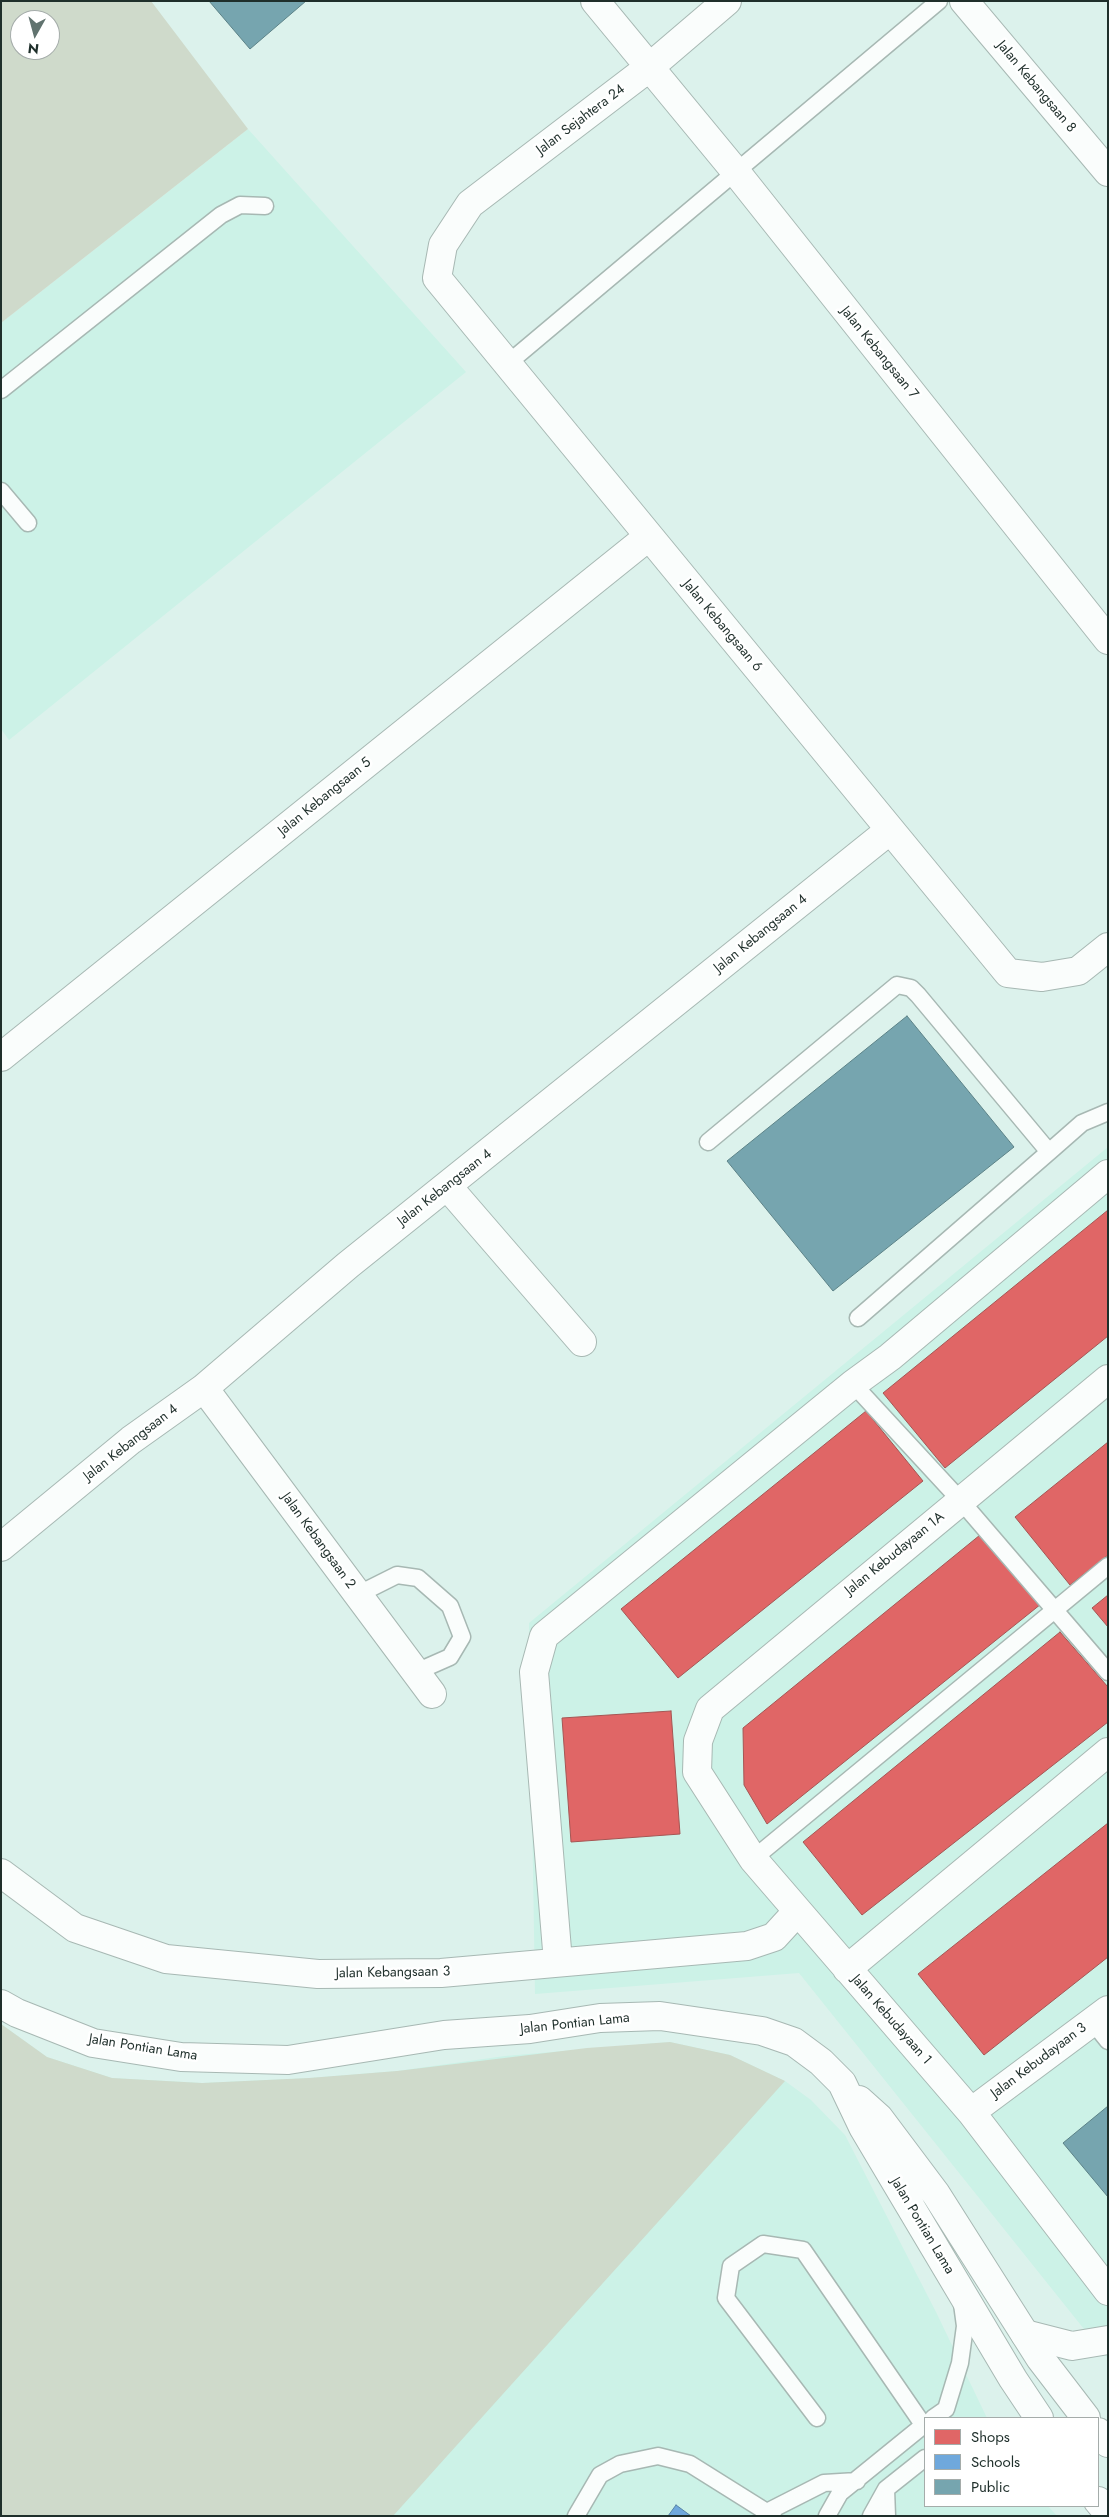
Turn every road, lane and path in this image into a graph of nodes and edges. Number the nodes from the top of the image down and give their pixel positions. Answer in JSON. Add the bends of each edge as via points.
{"nodes":[{"id":1,"x":595,"y":1,"type":"edge"},
{"id":2,"x":727,"y":1,"type":"edge"},
{"id":3,"x":939,"y":1,"type":"edge"},
{"id":4,"x":964,"y":1,"type":"edge"},
{"id":5,"x":651,"y":66,"type":"junction"},
{"id":6,"x":736,"y":172,"type":"junction"},
{"id":7,"x":1108,"y":172,"type":"edge"},
{"id":8,"x":265,"y":206,"type":"dead end"},
{"id":9,"x":443,"y":245,"type":"joint"},
{"id":10,"x":506,"y":365,"type":"junction"},
{"id":11,"x":1,"y":390,"type":"edge"},
{"id":12,"x":1,"y":491,"type":"edge"},
{"id":13,"x":28,"y":523,"type":"dead end"},
{"id":14,"x":648,"y":536,"type":"junction"},
{"id":15,"x":1108,"y":640,"type":"edge"},
{"id":16,"x":890,"y":830,"type":"junction"},
{"id":17,"x":1108,"y":947,"type":"edge"},
{"id":18,"x":1,"y":1057,"type":"edge"},
{"id":19,"x":1108,"y":1112,"type":"edge"},
{"id":20,"x":708,"y":1142,"type":"dead end"},
{"id":21,"x":1049,"y":1152,"type":"junction"},
{"id":22,"x":1108,"y":1174,"type":"edge"},
{"id":23,"x":448,"y":1187,"type":"junction"},
{"id":24,"x":858,"y":1318,"type":"dead end"},
{"id":25,"x":582,"y":1342,"type":"dead end"},
{"id":26,"x":1108,"y":1379,"type":"edge"},
{"id":27,"x":853,"y":1384,"type":"junction"},
{"id":28,"x":204,"y":1388,"type":"junction"},
{"id":29,"x":961,"y":1502,"type":"junction"},
{"id":30,"x":1,"y":1547,"type":"edge"},
{"id":31,"x":1108,"y":1566,"type":"edge"},
{"id":32,"x":357,"y":1595,"type":"junction"},
{"id":33,"x":1054,"y":1608,"type":"junction"},
{"id":34,"x":416,"y":1672,"type":"junction"},
{"id":35,"x":1108,"y":1672,"type":"edge"},
{"id":36,"x":432,"y":1694,"type":"dead end"},
{"id":37,"x":698,"y":1741,"type":"joint"},
{"id":38,"x":1108,"y":1752,"type":"edge"},
{"id":39,"x":752,"y":1860,"type":"junction"},
{"id":40,"x":1,"y":1873,"type":"edge"},
{"id":41,"x":796,"y":1913,"type":"junction"},
{"id":42,"x":558,"y":1962,"type":"junction"},
{"id":43,"x":847,"y":1969,"type":"junction"},
{"id":44,"x":1,"y":2004,"type":"edge"},
{"id":45,"x":1103,"y":2024,"type":"edge"},
{"id":46,"x":842,"y":2083,"type":"junction"},
{"id":47,"x":971,"y":2112,"type":"junction"},
{"id":48,"x":961,"y":2290,"type":"junction"},
{"id":49,"x":1108,"y":2291,"type":"edge"},
{"id":50,"x":1025,"y":2334,"type":"junction"},
{"id":51,"x":1108,"y":2340,"type":"edge"},
{"id":52,"x":935,"y":2417,"type":"edge"},
{"id":53,"x":1038,"y":2417,"type":"edge"},
{"id":54,"x":1085,"y":2417,"type":"edge"},
{"id":55,"x":817,"y":2418,"type":"dead end"},
{"id":56,"x":924,"y":2419,"type":"edge"},
{"id":57,"x":924,"y":2425,"type":"edge"},
{"id":58,"x":1099,"y":2433,"type":"edge"},
{"id":59,"x":1108,"y":2443,"type":"edge"},
{"id":60,"x":924,"y":2459,"type":"edge"},
{"id":61,"x":856,"y":2481,"type":"junction"},
{"id":62,"x":886,"y":2489,"type":"junction"},
{"id":63,"x":1099,"y":2502,"type":"edge"},
{"id":64,"x":1108,"y":2513,"type":"edge"},
{"id":65,"x":770,"y":2514,"type":"edge"},
{"id":66,"x":576,"y":2516,"type":"edge"},
{"id":67,"x":827,"y":2516,"type":"edge"},
{"id":68,"x":872,"y":2516,"type":"edge"},
{"id":69,"x":887,"y":2516,"type":"edge"}],
"edges":[{"from":1,"to":5,"type":"street","name":"Jalan Kebangsaan 7"},
{"from":2,"to":5,"type":"street","name":"Jalan Sejahtera 24"},
{"from":3,"to":6,"type":"lane"},
{"from":4,"to":7,"type":"street","name":"Jalan Kebangsaan 8"},
{"from":5,"to":6,"type":"street","name":"Jalan Kebangsaan 7"},
{"from":5,"to":9,"type":"street","name":"Jalan Sejahtera 24","via":[[470,204]]},
{"from":6,"to":10,"type":"lane"},
{"from":6,"to":15,"type":"street","name":"Jalan Kebangsaan 7"},
{"from":8,"to":11,"type":"lane","via":[[240,205],[221,215]]},
{"from":9,"to":10,"type":"street","name":"Jalan Kebangsaan 6","via":[[437,278]]},
{"from":10,"to":14,"type":"street","name":"Jalan Kebangsaan 6"},
{"from":12,"to":13,"type":"lane"},
{"from":14,"to":16,"type":"street","name":"Jalan Kebangsaan 6"},
{"from":14,"to":18,"type":"street","name":"Jalan Kebangsaan 5"},
{"from":16,"to":17,"type":"street","name":"Jalan Kebangsaan 6","via":[[1008,973],[1042,977],[1078,971]]},
{"from":16,"to":23,"type":"street","name":"Jalan Kebangsaan 4"},
{"from":19,"to":21,"type":"lane","via":[[1082,1123]]},
{"from":20,"to":21,"type":"lane","via":[[897,985],[911,988]]},
{"from":21,"to":24,"type":"lane"},
{"from":22,"to":27,"type":"street","via":[[890,1357]]},
{"from":23,"to":25,"type":"street"},
{"from":23,"to":28,"type":"street","name":"Jalan Kebangsaan 4","via":[[348,1265]]},
{"from":26,"to":29,"type":"street","name":"Jalan Kebudayaan 1A"},
{"from":27,"to":29,"type":"lane"},
{"from":27,"to":42,"type":"street","via":[[544,1636],[534,1672]]},
{"from":28,"to":30,"type":"street","name":"Jalan Kebangsaan 4","via":[[131,1440]]},
{"from":28,"to":32,"type":"street","name":"Jalan Kebangsaan 2"},
{"from":29,"to":33,"type":"lane"},
{"from":29,"to":37,"type":"street","name":"Jalan Kebudayaan 1A","via":[[710,1709]]},
{"from":31,"to":33,"type":"lane"},
{"from":32,"to":34,"type":"street","name":"Jalan Kebangsaan 2"},
{"from":32,"to":34,"type":"lane","via":[[397,1575],[418,1578],[450,1606],[462,1637],[450,1656]]},
{"from":33,"to":35,"type":"lane"},
{"from":33,"to":39,"type":"lane"},
{"from":34,"to":36,"type":"street","name":"Jalan Kebangsaan 2"},
{"from":37,"to":39,"type":"street","name":"Jalan Kebudayaan 1","via":[[697,1772]]},
{"from":38,"to":43,"type":"street"},
{"from":39,"to":41,"type":"street","name":"Jalan Kebudayaan 1"},
{"from":40,"to":42,"type":"street","name":"Jalan Kebangsaan 3","via":[[75,1928],[166,1959],[318,1974],[441,1973]]},
{"from":41,"to":42,"type":"street","name":"Jalan Kebangsaan 3","via":[[774,1937],[747,1946]]},
{"from":41,"to":43,"type":"street","name":"Jalan Kebudayaan 1"},
{"from":43,"to":47,"type":"street","name":"Jalan Kebudayaan 1"},
{"from":44,"to":46,"type":"street","name":"Jalan Pontian Lama","via":[[93,2043],[181,2057],[288,2060],[444,2035],[530,2029],[600,2018],[660,2016],[753,2029],[794,2042]]},
{"from":45,"to":47,"type":"street","name":"Jalan Kebudayaan 3"},
{"from":46,"to":48,"type":"street","name":"Jalan Pontian Lama","via":[[863,2127]]},
{"from":46,"to":50,"type":"street","via":[[879,2118],[936,2194]]},
{"from":47,"to":49,"type":"street","name":"Jalan Kebudayaan 1"},
{"from":48,"to":52,"type":"lane","via":[[965,2326],[960,2363],[946,2408]]},
{"from":48,"to":53,"type":"street","name":"Jalan Pontian Lama"},
{"from":50,"to":51,"type":"street","via":[[1072,2346]]},
{"from":50,"to":54,"type":"street"},
{"from":55,"to":56,"type":"lane","via":[[726,2298],[731,2266],[762,2244],[803,2250]]},
{"from":57,"to":61,"type":"lane"},
{"from":58,"to":59,"type":"street"},
{"from":60,"to":62,"type":"lane"},
{"from":61,"to":65,"type":"lane","via":[[824,2483]]},
{"from":61,"to":67,"type":"lane","via":[[840,2494]]},
{"from":62,"to":68,"type":"lane"},
{"from":62,"to":69,"type":"lane"},
{"from":63,"to":64,"type":"street"},
{"from":65,"to":66,"type":"lane","via":[[690,2464],[658,2456],[620,2464],[600,2476]]}]}
